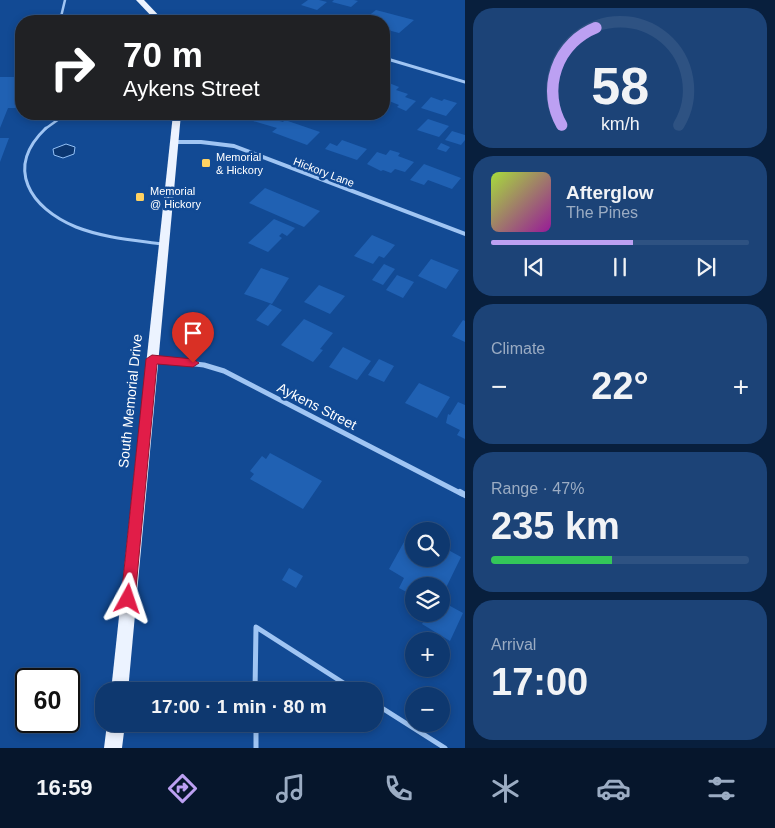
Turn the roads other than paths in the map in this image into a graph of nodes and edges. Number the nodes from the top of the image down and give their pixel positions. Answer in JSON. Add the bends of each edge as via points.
{"nodes":[{"id":1,"x":65,"y":0,"type":"edge"},
{"id":2,"x":140,"y":0,"type":"edge"},
{"id":3,"x":61,"y":15,"type":"edge"},
{"id":4,"x":154,"y":15,"type":"edge"},
{"id":5,"x":390,"y":60,"type":"edge"},
{"id":6,"x":465,"y":82,"type":"edge"},
{"id":7,"x":56,"y":120,"type":"edge"},
{"id":8,"x":176,"y":120,"type":"edge"},
{"id":9,"x":174,"y":142,"type":"junction"},
{"id":10,"x":465,"y":234,"type":"edge"},
{"id":11,"x":163,"y":244,"type":"junction"},
{"id":12,"x":152,"y":359,"type":"junction"},
{"id":13,"x":465,"y":495,"type":"edge"},
{"id":14,"x":120,"y":682,"type":"edge"},
{"id":15,"x":255,"y":682,"type":"edge"},
{"id":16,"x":342,"y":682,"type":"edge"},
{"id":17,"x":383,"y":708,"type":"edge"},
{"id":18,"x":115,"y":732,"type":"edge"},
{"id":19,"x":256,"y":732,"type":"edge"},
{"id":20,"x":113,"y":748,"type":"edge"},
{"id":21,"x":256,"y":748,"type":"edge"},
{"id":22,"x":444,"y":748,"type":"edge"}],
"edges":[{"from":1,"to":3,"type":"lane"},
{"from":2,"to":4,"type":"main road"},
{"from":5,"to":6,"type":"street"},
{"from":7,"to":11,"type":"lane","via":[[40,133],[23,169],[28,190],[40,205],[60,221],[84,231]]},
{"from":8,"to":9,"type":"main road","name":"South Memorial Drive"},
{"from":9,"to":10,"type":"street","name":"Hickory Lane","via":[[234,146]]},
{"from":9,"to":11,"type":"main road","name":"South Memorial Drive"},
{"from":11,"to":12,"type":"main road","name":"South Memorial Drive"},
{"from":12,"to":13,"type":"street","name":"Aykens Street","via":[[204,364],[224,371]]},
{"from":12,"to":14,"type":"main road","name":"South Memorial Drive"},
{"from":15,"to":16,"type":"lane","via":[[256,627]]},
{"from":17,"to":22,"type":"lane"},
{"from":18,"to":20,"type":"main road"},
{"from":19,"to":21,"type":"lane"}]}
